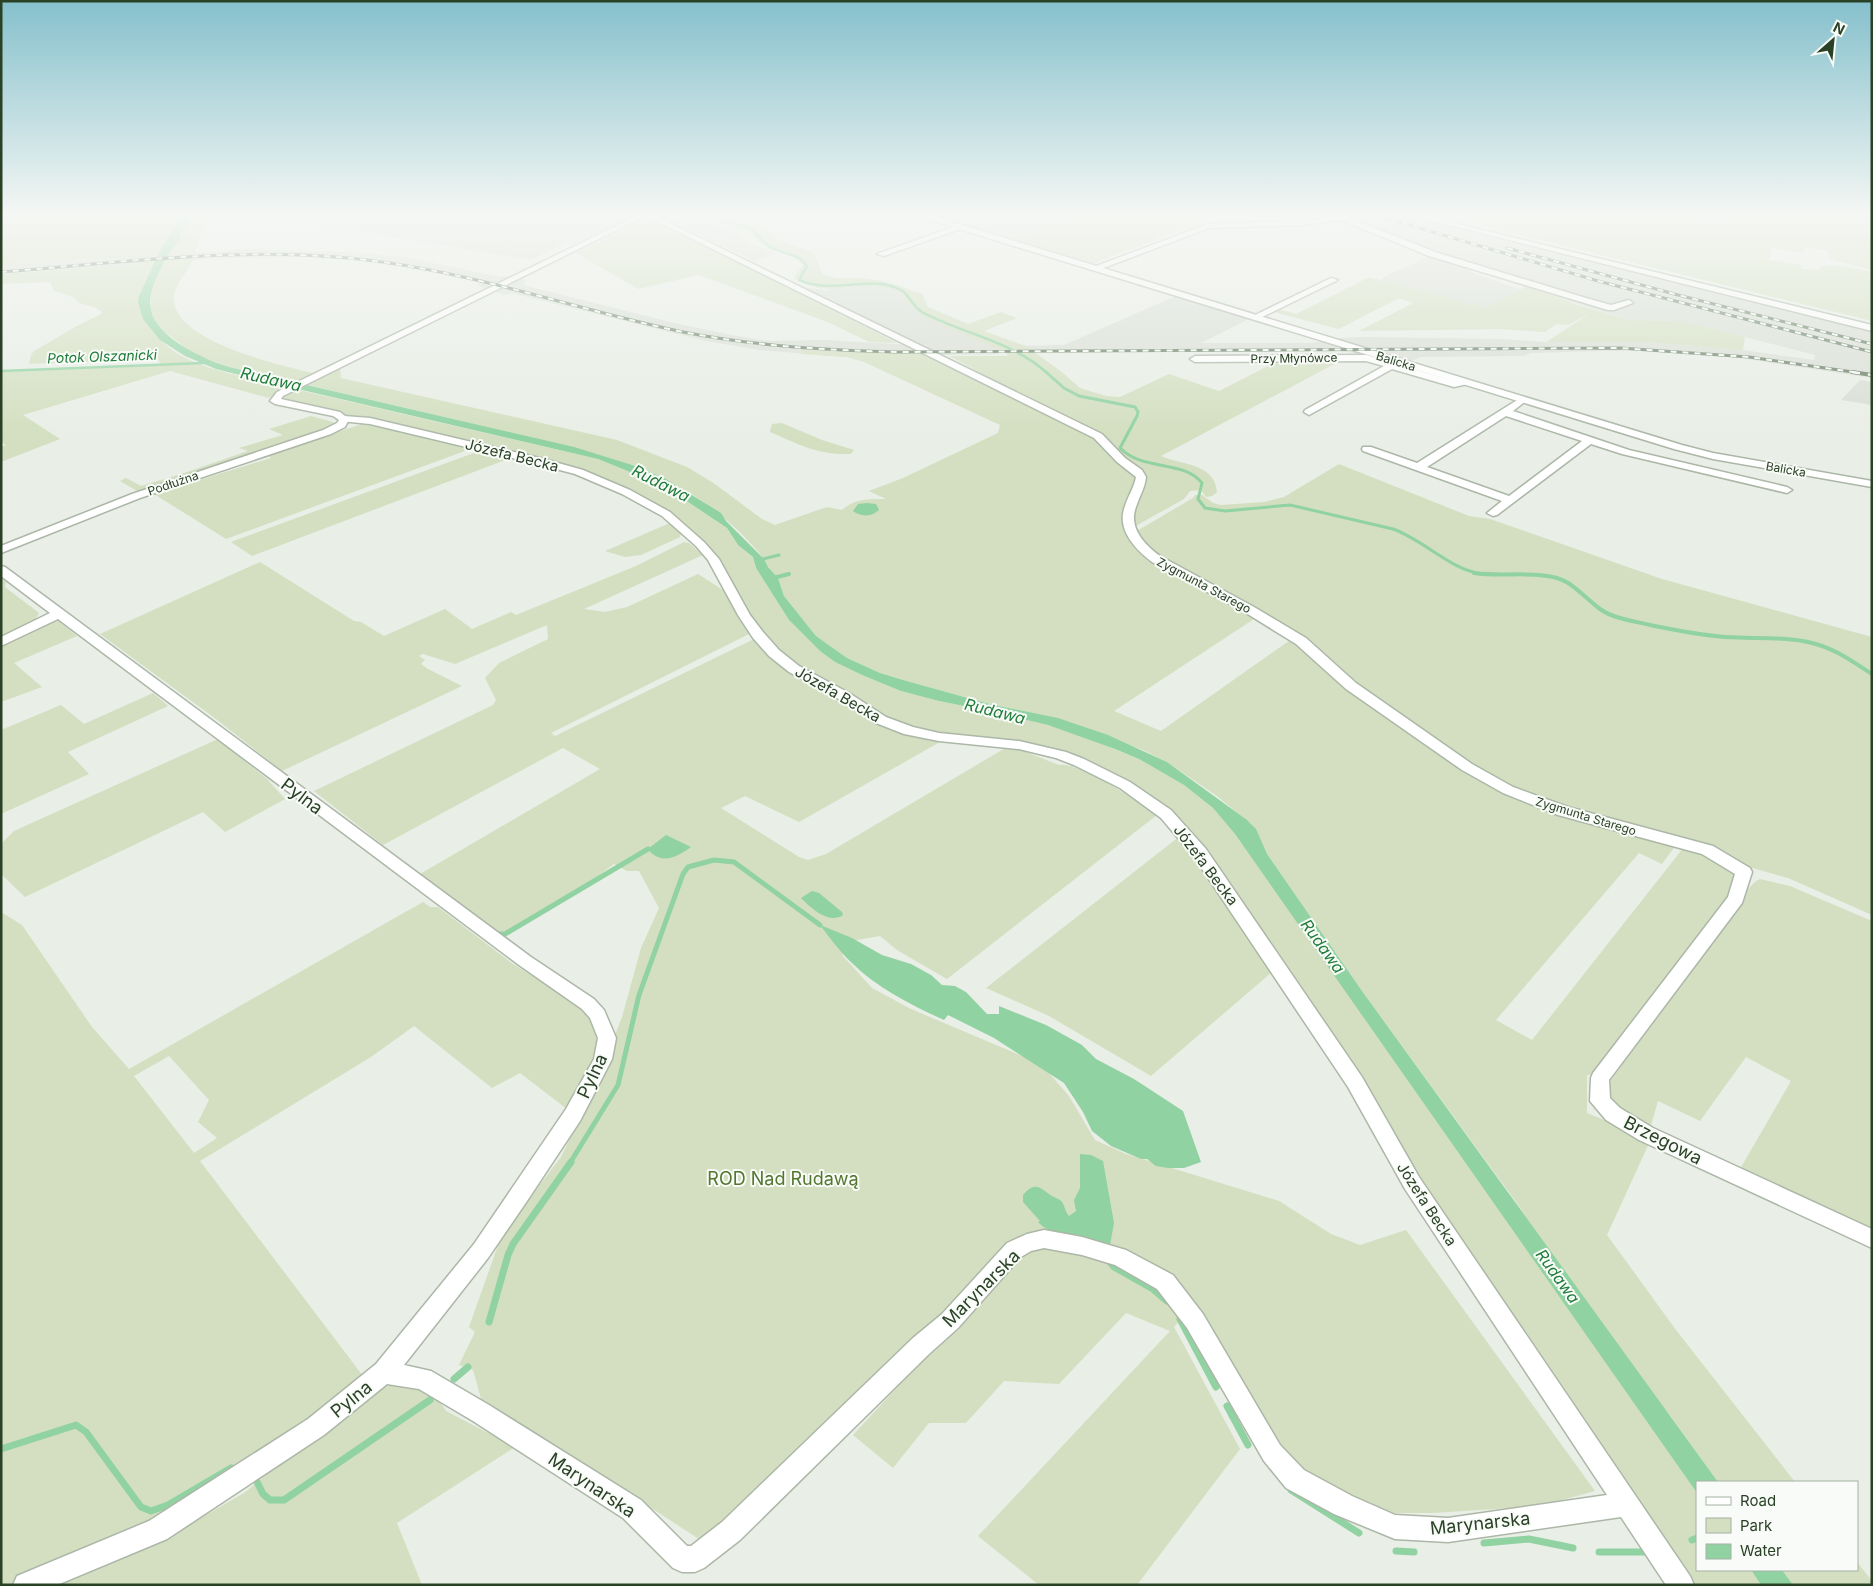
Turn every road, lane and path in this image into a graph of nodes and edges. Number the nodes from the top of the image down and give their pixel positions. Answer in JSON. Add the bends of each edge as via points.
{"nodes":[{"id":1,"x":491,"y":290,"type":"edge"},
{"id":2,"x":801,"y":290,"type":"edge"},
{"id":3,"x":1167,"y":290,"type":"edge"},
{"id":4,"x":1313,"y":290,"type":"edge"},
{"id":5,"x":1550,"y":290,"type":"edge"},
{"id":6,"x":1718,"y":290,"type":"edge"},
{"id":7,"x":1629,"y":304,"type":"dead end"},
{"id":8,"x":1255,"y":317,"type":"junction"},
{"id":9,"x":1872,"y":328,"type":"edge"},
{"id":10,"x":1195,"y":359,"type":"dead end"},
{"id":11,"x":1392,"y":365,"type":"junction"},
{"id":12,"x":1465,"y":382,"type":"junction"},
{"id":13,"x":1522,"y":400,"type":"junction"},
{"id":14,"x":1309,"y":412,"type":"dead end"},
{"id":15,"x":1505,"y":412,"type":"junction"},
{"id":16,"x":344,"y":419,"type":"junction"},
{"id":17,"x":1589,"y":440,"type":"junction"},
{"id":18,"x":1367,"y":449,"type":"dead end"},
{"id":19,"x":1419,"y":467,"type":"junction"},
{"id":20,"x":1872,"y":484,"type":"edge"},
{"id":21,"x":1787,"y":490,"type":"dead end"},
{"id":22,"x":1510,"y":500,"type":"junction"},
{"id":23,"x":1493,"y":512,"type":"dead end"},
{"id":24,"x":1,"y":550,"type":"edge"},
{"id":25,"x":1,"y":570,"type":"edge"},
{"id":26,"x":58,"y":614,"type":"junction"},
{"id":27,"x":1,"y":642,"type":"edge"},
{"id":28,"x":1744,"y":872,"type":"joint"},
{"id":29,"x":1872,"y":1239,"type":"edge"},
{"id":30,"x":384,"y":1372,"type":"junction"},
{"id":31,"x":1627,"y":1504,"type":"junction"},
{"id":32,"x":26,"y":1585,"type":"edge"},
{"id":33,"x":1681,"y":1585,"type":"edge"}],
"edges":[{"from":1,"to":16,"type":"street","name":"Józefa Becka","via":[[280,394],[275,401],[320,409]]},
{"from":2,"to":28,"type":"street","name":"Zygmunta Starego","via":[[1098,436],[1141,477],[1128,521],[1143,549],[1302,641],[1351,686],[1467,767],[1508,790],[1563,811],[1707,850]]},
{"from":3,"to":8,"type":"street","name":"Balicka"},
{"from":4,"to":8,"type":"street"},
{"from":5,"to":7,"type":"street","via":[[1611,308]]},
{"from":6,"to":9,"type":"street"},
{"from":8,"to":12,"type":"street","name":"Balicka"},
{"from":10,"to":11,"type":"street","name":"Przy Młynówce","via":[[1355,357]]},
{"from":11,"to":12,"type":"street","name":"Przy Młynówce","via":[[1454,384]]},
{"from":11,"to":14,"type":"street"},
{"from":12,"to":13,"type":"street","name":"Balicka"},
{"from":13,"to":15,"type":"street"},
{"from":13,"to":20,"type":"street","name":"Balicka","via":[[1694,452]]},
{"from":15,"to":17,"type":"street"},
{"from":15,"to":19,"type":"street"},
{"from":16,"to":24,"type":"street","name":"Podłużna","via":[[341,426],[327,432],[136,496]]},
{"from":16,"to":31,"type":"street","name":"Józefa Becka","via":[[370,421],[540,461],[579,472],[626,492],[666,514],[700,544],[713,559],[758,635],[794,669],[881,720],[909,730],[939,737],[1019,745],[1079,762],[1125,785],[1166,814],[1200,853],[1350,1074],[1412,1183]]},
{"from":17,"to":21,"type":"street","via":[[1670,464]]},
{"from":17,"to":22,"type":"street"},
{"from":18,"to":19,"type":"street"},
{"from":19,"to":22,"type":"street"},
{"from":22,"to":23,"type":"street"},
{"from":25,"to":26,"type":"street","name":"Pylna"},
{"from":26,"to":27,"type":"street"},
{"from":26,"to":30,"type":"street","name":"Pylna","via":[[518,956],[588,1004],[602,1023],[607,1038],[603,1059],[573,1115],[481,1251]]},
{"from":28,"to":29,"type":"street","name":"Brzegowa","via":[[1736,899],[1600,1078],[1600,1101],[1613,1114],[1646,1134]]},
{"from":30,"to":31,"type":"street","name":"Marynarska","via":[[423,1379],[481,1413],[632,1509],[682,1559],[695,1559],[731,1530],[950,1321],[1014,1250],[1044,1239],[1119,1257],[1165,1282],[1195,1320],[1272,1453],[1295,1479],[1343,1505],[1395,1528],[1448,1530]]},
{"from":30,"to":32,"type":"street","name":"Pylna","via":[[316,1427],[158,1530]]},
{"from":31,"to":33,"type":"street","name":"Józefa Becka"}]}
